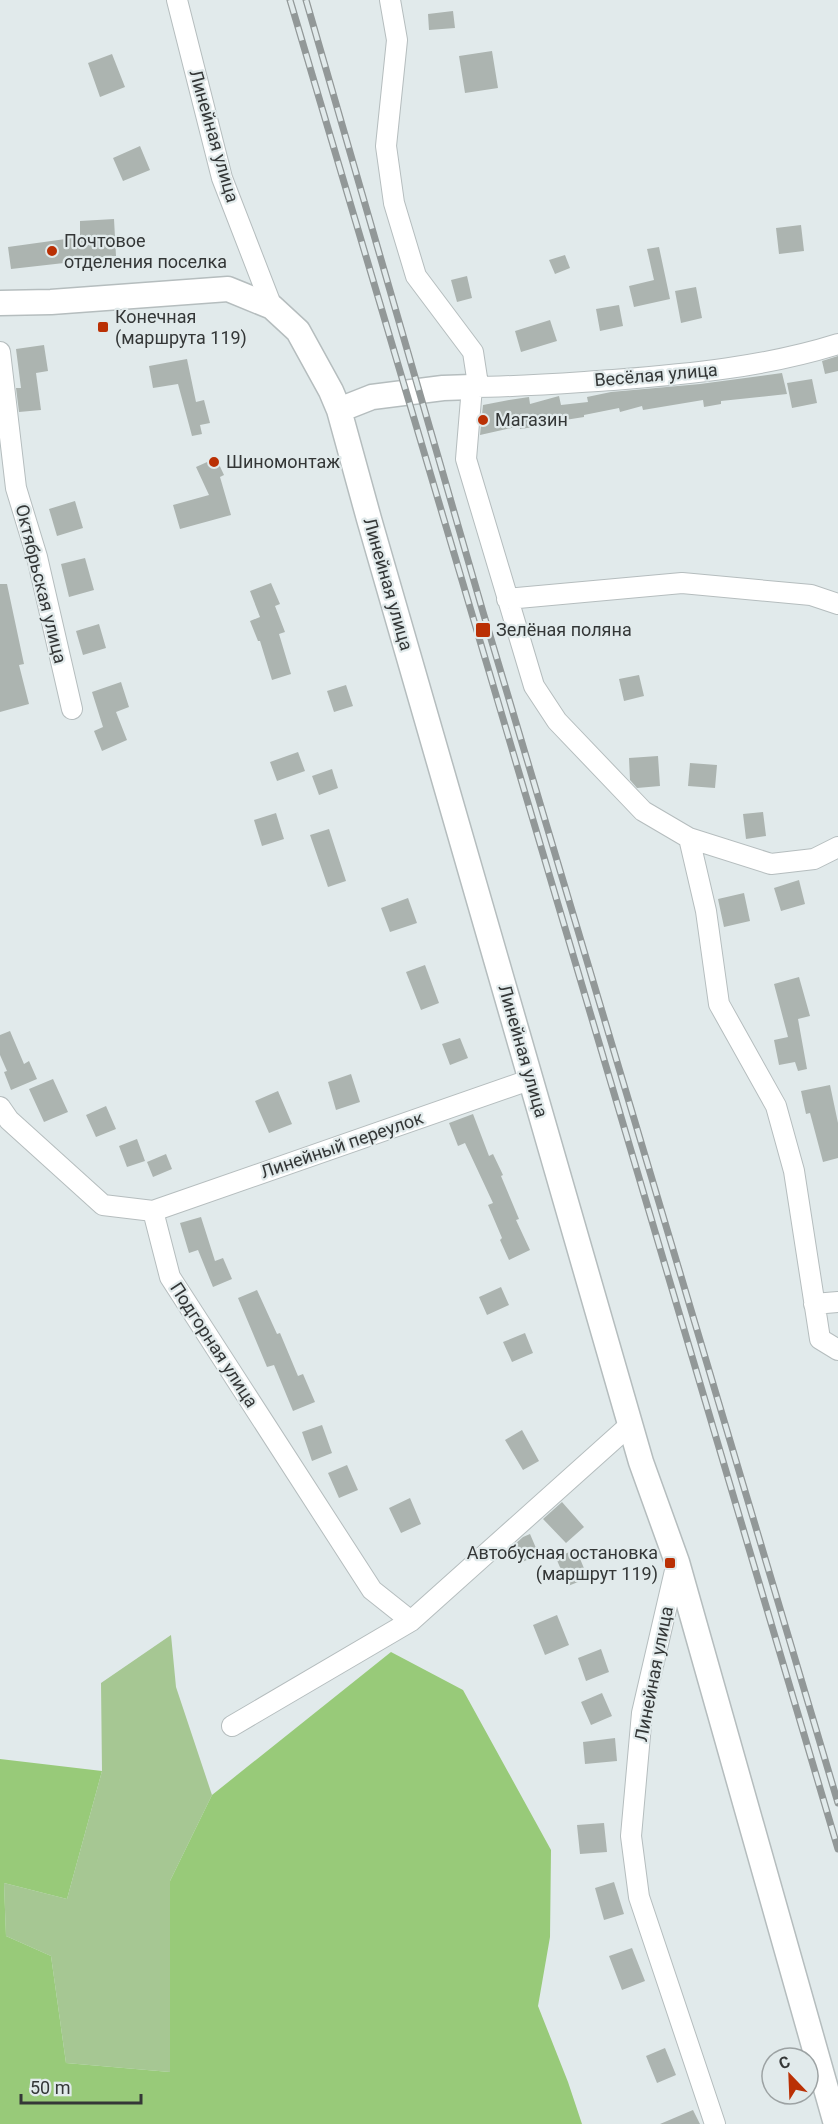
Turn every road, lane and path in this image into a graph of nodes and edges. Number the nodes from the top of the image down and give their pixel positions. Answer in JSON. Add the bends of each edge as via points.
{"nodes":[{"id":1,"x":177,"y":0,"type":"edge"},
{"id":2,"x":390,"y":0,"type":"edge"},
{"id":3,"x":0,"y":303,"type":"edge"},
{"id":4,"x":272,"y":307,"type":"junction"},
{"id":5,"x":838,"y":344,"type":"edge"},
{"id":6,"x":0,"y":352,"type":"edge"},
{"id":7,"x":472,"y":387,"type":"junction"},
{"id":8,"x":339,"y":410,"type":"junction"},
{"id":9,"x":507,"y":599,"type":"junction"},
{"id":10,"x":838,"y":604,"type":"edge"},
{"id":11,"x":72,"y":709,"type":"dead end"},
{"id":12,"x":689,"y":838,"type":"junction"},
{"id":13,"x":838,"y":846,"type":"edge"},
{"id":14,"x":532,"y":1079,"type":"junction"},
{"id":15,"x":0,"y":1107,"type":"edge"},
{"id":16,"x":153,"y":1211,"type":"junction"},
{"id":17,"x":838,"y":1302,"type":"edge"},
{"id":18,"x":814,"y":1304,"type":"junction"},
{"id":19,"x":838,"y":1350,"type":"edge"},
{"id":20,"x":631,"y":1424,"type":"junction"},
{"id":21,"x":676,"y":1562,"type":"junction"},
{"id":22,"x":411,"y":1622,"type":"junction"},
{"id":23,"x":232,"y":1726,"type":"dead end"},
{"id":24,"x":715,"y":2124,"type":"edge"},
{"id":25,"x":836,"y":2124,"type":"edge"}],
"edges":[{"from":1,"to":4,"type":"street","name":"Линейная улица","via":[[222,177]]},
{"from":2,"to":7,"type":"street","via":[[397,40],[386,146],[394,203],[416,276],[473,352],[477,378]]},
{"from":3,"to":4,"type":"street","via":[[228,289]]},
{"from":4,"to":8,"type":"street","name":"Линейная улица","via":[[298,331]]},
{"from":5,"to":7,"type":"street","name":"Весёлая улица","via":[[812,353],[698,374]]},
{"from":6,"to":11,"type":"street","name":"Октябрьская улица","via":[[16,488],[37,557]]},
{"from":7,"to":8,"type":"street","via":[[372,397]]},
{"from":7,"to":9,"type":"street","via":[[466,459]]},
{"from":8,"to":14,"type":"street","name":"Линейная улица"},
{"from":9,"to":10,"type":"street","via":[[682,583],[811,595]]},
{"from":9,"to":12,"type":"street","via":[[534,686],[557,721],[643,811]]},
{"from":12,"to":13,"type":"street","via":[[771,864],[814,859]]},
{"from":12,"to":18,"type":"street","via":[[706,911],[719,1004],[776,1106],[794,1171]]},
{"from":14,"to":16,"type":"street","name":"Линейный переулок"},
{"from":14,"to":20,"type":"street","name":"Линейная улица"},
{"from":15,"to":16,"type":"street","via":[[9,1120],[103,1205]]},
{"from":16,"to":22,"type":"street","name":"Подгорная улица","via":[[170,1277],[372,1590]]},
{"from":17,"to":18,"type":"street"},
{"from":18,"to":19,"type":"street","via":[[820,1339]]},
{"from":20,"to":21,"type":"street","name":"Линейная улица"},
{"from":20,"to":22,"type":"street"},
{"from":21,"to":24,"type":"street","name":"Линейная улица","via":[[642,1713],[631,1836],[639,1897]]},
{"from":21,"to":25,"type":"street"},
{"from":22,"to":23,"type":"street"}]}
